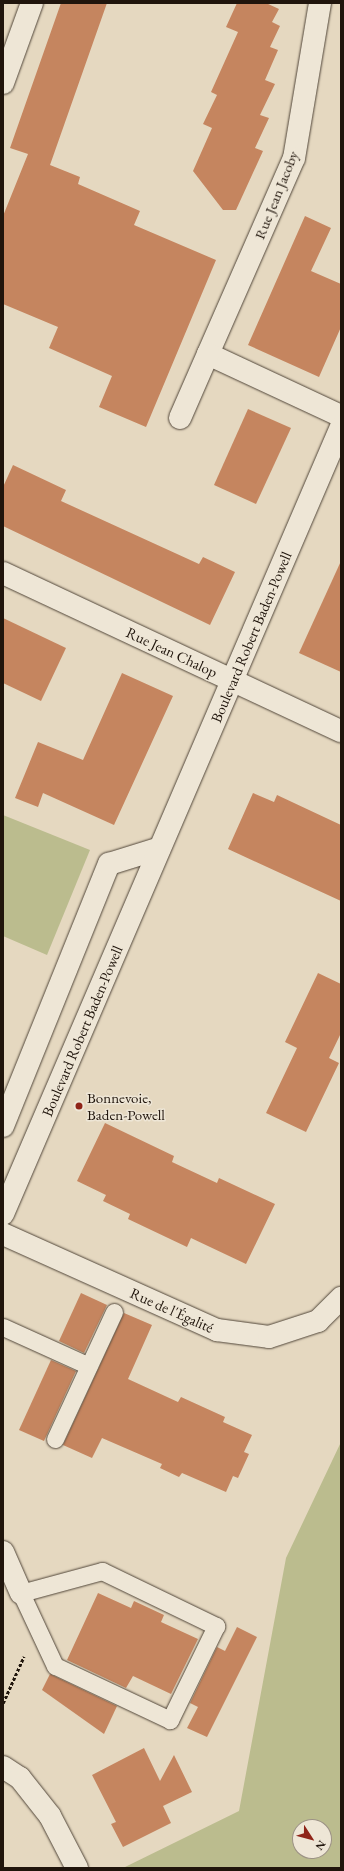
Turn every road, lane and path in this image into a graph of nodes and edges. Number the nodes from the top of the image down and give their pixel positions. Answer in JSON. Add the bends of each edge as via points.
{"nodes":[{"id":1,"x":32,"y":3,"type":"edge"},
{"id":2,"x":320,"y":3,"type":"edge"},
{"id":3,"x":3,"y":83,"type":"edge"},
{"id":4,"x":208,"y":354,"type":"junction"},
{"id":5,"x":341,"y":416,"type":"edge"},
{"id":6,"x":180,"y":418,"type":"dead end"},
{"id":7,"x":341,"y":427,"type":"edge"},
{"id":8,"x":3,"y":574,"type":"edge"},
{"id":9,"x":232,"y":680,"type":"junction"},
{"id":10,"x":341,"y":731,"type":"edge"},
{"id":11,"x":160,"y":848,"type":"junction"},
{"id":12,"x":3,"y":1126,"type":"edge"},
{"id":13,"x":3,"y":1214,"type":"edge"},
{"id":14,"x":3,"y":1234,"type":"edge"},
{"id":15,"x":341,"y":1298,"type":"edge"},
{"id":16,"x":114,"y":1312,"type":"dead end"},
{"id":17,"x":3,"y":1327,"type":"edge"},
{"id":18,"x":89,"y":1366,"type":"junction"},
{"id":19,"x":55,"y":1439,"type":"dead end"},
{"id":20,"x":3,"y":1552,"type":"edge"},
{"id":21,"x":22,"y":1593,"type":"junction"},
{"id":22,"x":37,"y":1627,"type":"junction"},
{"id":23,"x":3,"y":1703,"type":"edge"},
{"id":24,"x":3,"y":1767,"type":"edge"},
{"id":25,"x":77,"y":1868,"type":"edge"}],
"edges":[{"from":1,"to":3,"type":"street"},
{"from":2,"to":4,"type":"street","name":"Rue Jean Jacoby","via":[[294,158]]},
{"from":4,"to":5,"type":"street"},
{"from":4,"to":6,"type":"street","name":"Rue Jean Jacoby"},
{"from":7,"to":9,"type":"street","name":"Boulevard Robert Baden-Powell"},
{"from":8,"to":9,"type":"street","name":"Rue Jean Chalop"},
{"from":9,"to":10,"type":"street","name":"Rue Jean Chalop"},
{"from":9,"to":11,"type":"street","name":"Boulevard Robert Baden-Powell"},
{"from":11,"to":12,"type":"street","via":[[109,864]]},
{"from":11,"to":13,"type":"street","name":"Boulevard Robert Baden-Powell"},
{"from":14,"to":15,"type":"street","name":"Rue de l'Égalité","via":[[217,1330],[269,1337],[318,1321]]},
{"from":16,"to":18,"type":"lane"},
{"from":17,"to":18,"type":"lane"},
{"from":18,"to":19,"type":"lane"},
{"from":20,"to":21,"type":"street"},
{"from":21,"to":22,"type":"lane"},
{"from":21,"to":22,"type":"lane","via":[[102,1572],[216,1626],[170,1720],[54,1666]]},
{"from":22,"to":23,"type":"path"},
{"from":24,"to":25,"type":"street","via":[[20,1778],[50,1816]]}]}
